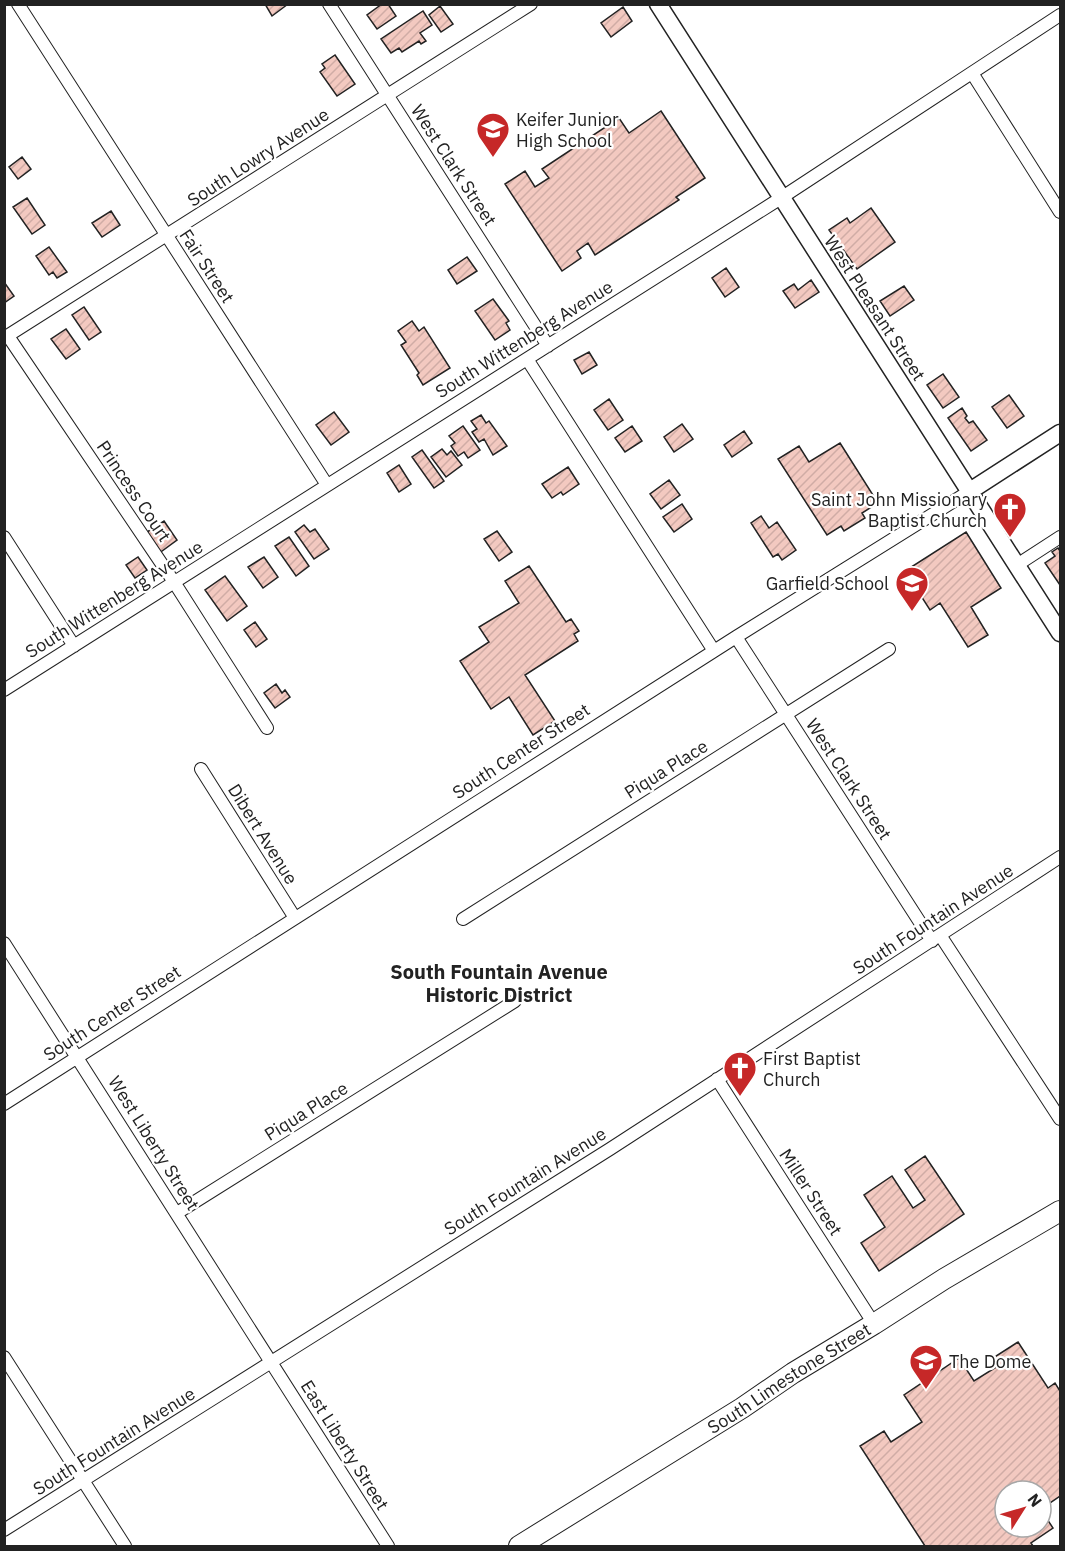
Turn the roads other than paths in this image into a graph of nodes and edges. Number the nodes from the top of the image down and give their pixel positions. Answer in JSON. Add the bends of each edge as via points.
{"nodes":[{"id":1,"x":18,"y":4,"type":"edge"},
{"id":2,"x":329,"y":4,"type":"edge"},
{"id":3,"x":531,"y":4,"type":"edge"},
{"id":4,"x":658,"y":4,"type":"edge"},
{"id":5,"x":1060,"y":15,"type":"edge"},
{"id":6,"x":972,"y":73,"type":"junction"},
{"id":7,"x":387,"y":95,"type":"junction"},
{"id":8,"x":781,"y":198,"type":"junction"},
{"id":9,"x":1060,"y":212,"type":"edge"},
{"id":10,"x":167,"y":236,"type":"junction"},
{"id":11,"x":6,"y":337,"type":"edge"},
{"id":12,"x":548,"y":346,"type":"junction"},
{"id":13,"x":527,"y":359,"type":"junction"},
{"id":14,"x":1060,"y":433,"type":"edge"},
{"id":15,"x":327,"y":486,"type":"junction"},
{"id":16,"x":970,"y":491,"type":"junction"},
{"id":17,"x":4,"y":537,"type":"edge"},
{"id":18,"x":1060,"y":537,"type":"edge"},
{"id":19,"x":1017,"y":565,"type":"junction"},
{"id":20,"x":174,"y":582,"type":"junction"},
{"id":21,"x":1060,"y":633,"type":"edge"},
{"id":22,"x":736,"y":637,"type":"junction"},
{"id":23,"x":74,"y":646,"type":"junction"},
{"id":24,"x":889,"y":648,"type":"dead end"},
{"id":25,"x":714,"y":651,"type":"junction"},
{"id":26,"x":4,"y":690,"type":"edge"},
{"id":27,"x":786,"y":714,"type":"junction"},
{"id":28,"x":267,"y":728,"type":"dead end"},
{"id":29,"x":201,"y":769,"type":"dead end"},
{"id":30,"x":1060,"y":857,"type":"edge"},
{"id":31,"x":295,"y":918,"type":"junction"},
{"id":32,"x":462,"y":919,"type":"dead end"},
{"id":33,"x":936,"y":938,"type":"junction"},
{"id":34,"x":4,"y":943,"type":"edge"},
{"id":35,"x":515,"y":1000,"type":"dead end"},
{"id":36,"x":78,"y":1057,"type":"junction"},
{"id":37,"x":717,"y":1079,"type":"junction"},
{"id":38,"x":4,"y":1104,"type":"edge"},
{"id":39,"x":1060,"y":1119,"type":"edge"},
{"id":40,"x":1060,"y":1211,"type":"edge"},
{"id":41,"x":177,"y":1213,"type":"junction"},
{"id":42,"x":874,"y":1324,"type":"junction"},
{"id":43,"x":4,"y":1357,"type":"edge"},
{"id":44,"x":272,"y":1363,"type":"junction"},
{"id":45,"x":83,"y":1481,"type":"junction"},
{"id":46,"x":4,"y":1530,"type":"edge"},
{"id":47,"x":125,"y":1546,"type":"edge"},
{"id":48,"x":388,"y":1546,"type":"edge"},
{"id":49,"x":519,"y":1546,"type":"edge"}],
"edges":[{"from":1,"to":10,"type":"street","name":"Fair Street"},
{"from":2,"to":7,"type":"street","name":"West Clark Street"},
{"from":3,"to":7,"type":"street","name":"South Lowry Avenue"},
{"from":4,"to":8,"type":"street","name":"West Pleasant Street"},
{"from":5,"to":6,"type":"street","name":"South Wittenberg Avenue"},
{"from":6,"to":8,"type":"street","name":"South Wittenberg Avenue"},
{"from":6,"to":9,"type":"street"},
{"from":7,"to":10,"type":"street","name":"South Lowry Avenue"},
{"from":7,"to":12,"type":"street","name":"West Clark Street"},
{"from":8,"to":12,"type":"street","name":"South Wittenberg Avenue"},
{"from":8,"to":16,"type":"street","name":"West Pleasant Street"},
{"from":10,"to":11,"type":"street","name":"South Lowry Avenue"},
{"from":10,"to":15,"type":"street","name":"Fair Street"},
{"from":11,"to":20,"type":"street","name":"Princess Court"},
{"from":12,"to":13,"type":"street","name":"South Wittenberg Avenue"},
{"from":13,"to":15,"type":"street","name":"South Wittenberg Avenue"},
{"from":13,"to":25,"type":"street"},
{"from":14,"to":16,"type":"street","name":"South Center Street"},
{"from":15,"to":20,"type":"street","name":"South Wittenberg Avenue"},
{"from":16,"to":19,"type":"street","name":"West Pleasant Street"},
{"from":16,"to":22,"type":"street","name":"South Center Street"},
{"from":17,"to":23,"type":"street"},
{"from":18,"to":19,"type":"street"},
{"from":19,"to":21,"type":"street","name":"West Pleasant Street"},
{"from":20,"to":23,"type":"street","name":"South Wittenberg Avenue"},
{"from":20,"to":28,"type":"street","name":"Princess Court"},
{"from":22,"to":25,"type":"street","name":"South Center Street"},
{"from":22,"to":27,"type":"street","name":"West Clark Street"},
{"from":23,"to":26,"type":"street","name":"South Wittenberg Avenue"},
{"from":24,"to":27,"type":"street","name":"Piqua Place"},
{"from":25,"to":31,"type":"street","name":"South Center Street"},
{"from":27,"to":32,"type":"street","name":"Piqua Place"},
{"from":27,"to":33,"type":"street","name":"West Clark Street"},
{"from":29,"to":31,"type":"street","name":"Dibert Avenue"},
{"from":30,"to":33,"type":"street","name":"South Fountain Avenue"},
{"from":31,"to":36,"type":"street","name":"South Center Street"},
{"from":33,"to":37,"type":"street","name":"South Fountain Avenue"},
{"from":33,"to":39,"type":"street","name":"West Clark Street"},
{"from":34,"to":36,"type":"street","name":"West Liberty Street"},
{"from":35,"to":41,"type":"street","name":"Piqua Place"},
{"from":36,"to":38,"type":"street","name":"South Center Street"},
{"from":36,"to":41,"type":"street","name":"West Liberty Street"},
{"from":37,"to":42,"type":"street","name":"Miller Street"},
{"from":37,"to":44,"type":"street","name":"South Fountain Avenue"},
{"from":40,"to":42,"type":"main road","name":"South Limestone Street"},
{"from":41,"to":44,"type":"street","name":"West Liberty Street"},
{"from":42,"to":49,"type":"main road","name":"South Limestone Street"},
{"from":43,"to":45,"type":"street"},
{"from":44,"to":45,"type":"street","name":"South Fountain Avenue"},
{"from":44,"to":48,"type":"street","name":"East Liberty Street"},
{"from":45,"to":46,"type":"street","name":"South Fountain Avenue"},
{"from":45,"to":47,"type":"street"}]}
